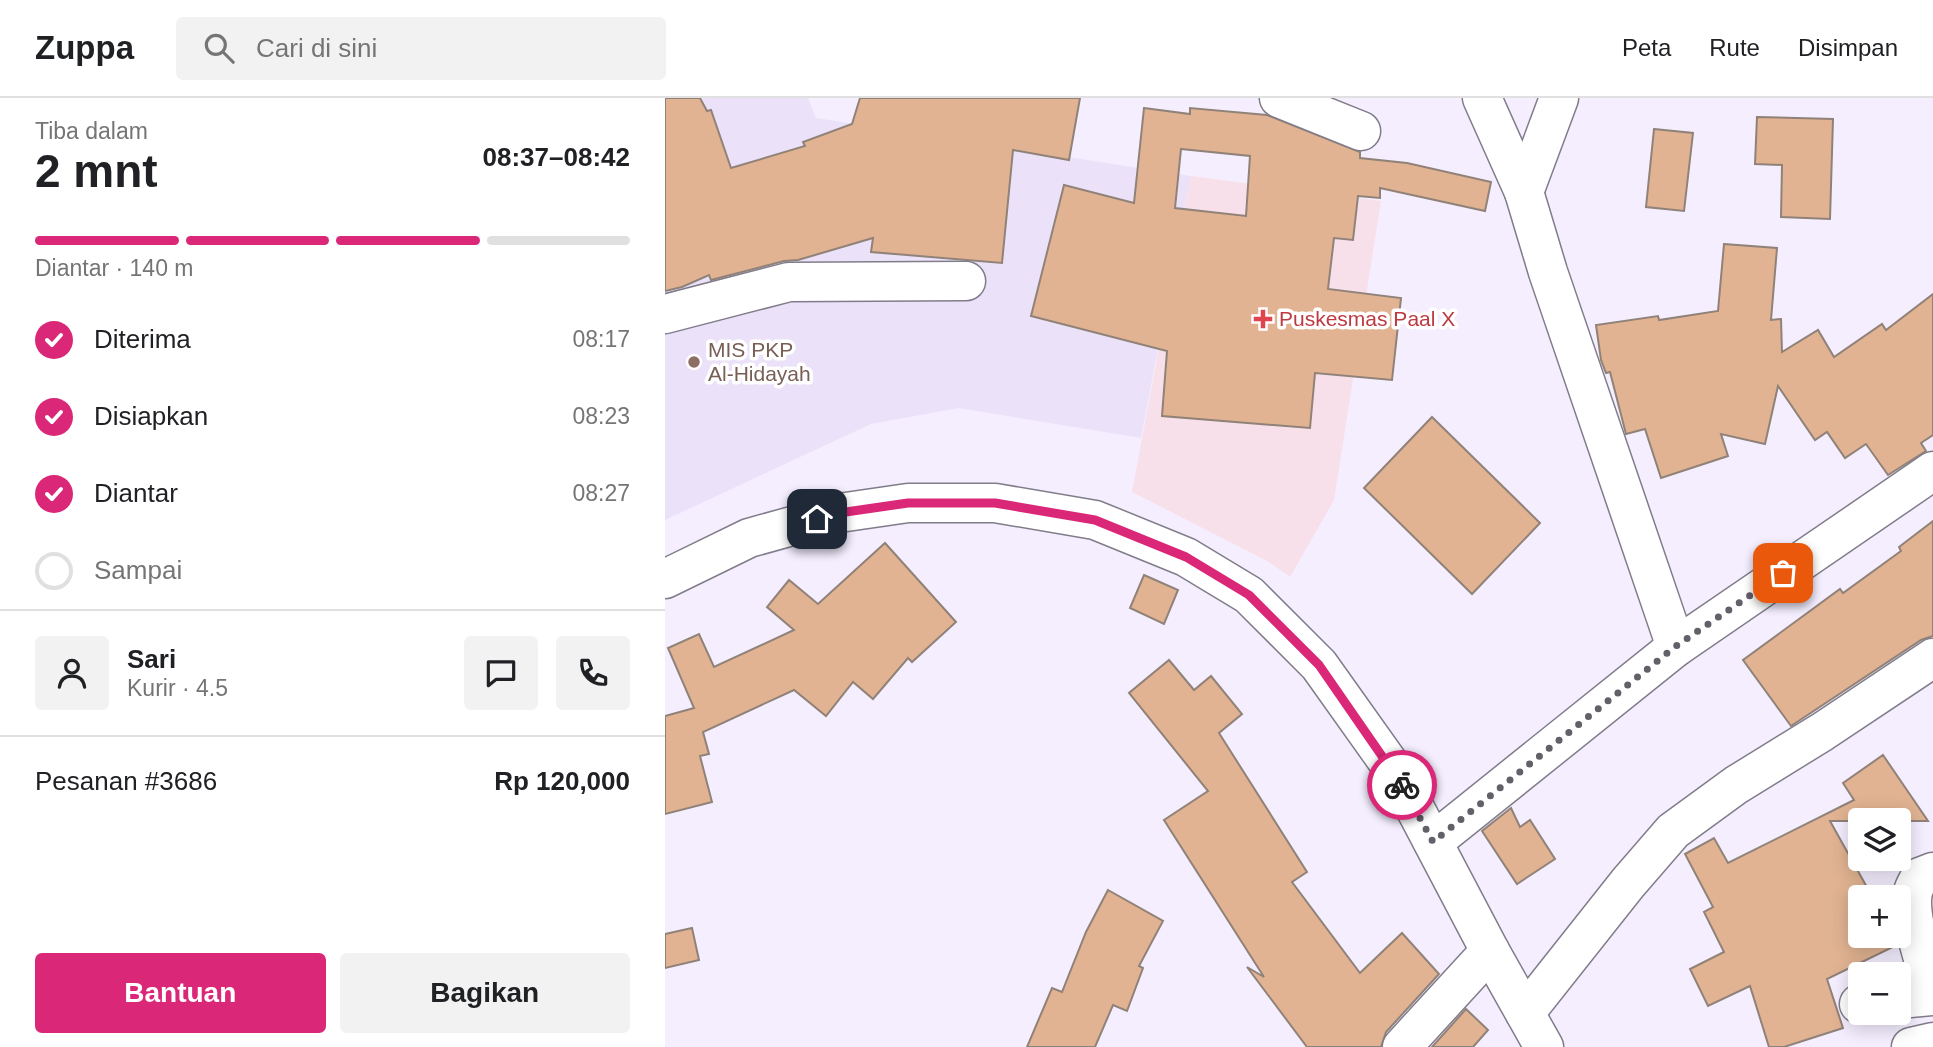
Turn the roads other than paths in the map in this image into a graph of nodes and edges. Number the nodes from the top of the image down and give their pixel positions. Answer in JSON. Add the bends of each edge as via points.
{"nodes":[{"id":1,"x":1279,"y":98,"type":"edge"},
{"id":2,"x":1482,"y":98,"type":"edge"},
{"id":3,"x":1559,"y":98,"type":"edge"},
{"id":4,"x":1361,"y":131,"type":"dead end"},
{"id":5,"x":1524,"y":192,"type":"junction"},
{"id":6,"x":966,"y":281,"type":"dead end"},
{"id":7,"x":665,"y":314,"type":"edge"},
{"id":8,"x":1933,"y":471,"type":"edge"},
{"id":9,"x":665,"y":579,"type":"edge"},
{"id":10,"x":1676,"y":646,"type":"junction"},
{"id":11,"x":1933,"y":658,"type":"edge"},
{"id":12,"x":1433,"y":842,"type":"junction"},
{"id":13,"x":1933,"y":872,"type":"edge"},
{"id":14,"x":1490,"y":951,"type":"junction"},
{"id":15,"x":1933,"y":990,"type":"edge"},
{"id":16,"x":1933,"y":996,"type":"edge"},
{"id":17,"x":1911,"y":998,"type":"edge"},
{"id":18,"x":1525,"y":1013,"type":"junction"},
{"id":19,"x":1933,"y":1042,"type":"edge"},
{"id":20,"x":1402,"y":1047,"type":"edge"},
{"id":21,"x":1544,"y":1047,"type":"edge"},
{"id":22,"x":1911,"y":1047,"type":"edge"}],
"edges":[{"from":1,"to":4,"type":"main road"},
{"from":2,"to":5,"type":"main road"},
{"from":3,"to":5,"type":"main road"},
{"from":5,"to":10,"type":"main road"},
{"from":6,"to":7,"type":"main road","via":[[789,282]]},
{"from":8,"to":10,"type":"main road"},
{"from":9,"to":12,"type":"main road","via":[[749,538],[839,513],[908,503],[995,503],[1095,520],[1186,557],[1249,595],[1319,665],[1398,776]]},
{"from":10,"to":12,"type":"main road"},
{"from":11,"to":18,"type":"main road","via":[[1673,831]]},
{"from":12,"to":14,"type":"main road"},
{"from":13,"to":15,"type":"main road","via":[[1920,877],[1913,892],[1914,916]]},
{"from":14,"to":18,"type":"main road"},
{"from":14,"to":20,"type":"main road"},
{"from":16,"to":17,"type":"main road"},
{"from":18,"to":21,"type":"main road"},
{"from":19,"to":22,"type":"main road"}]}
